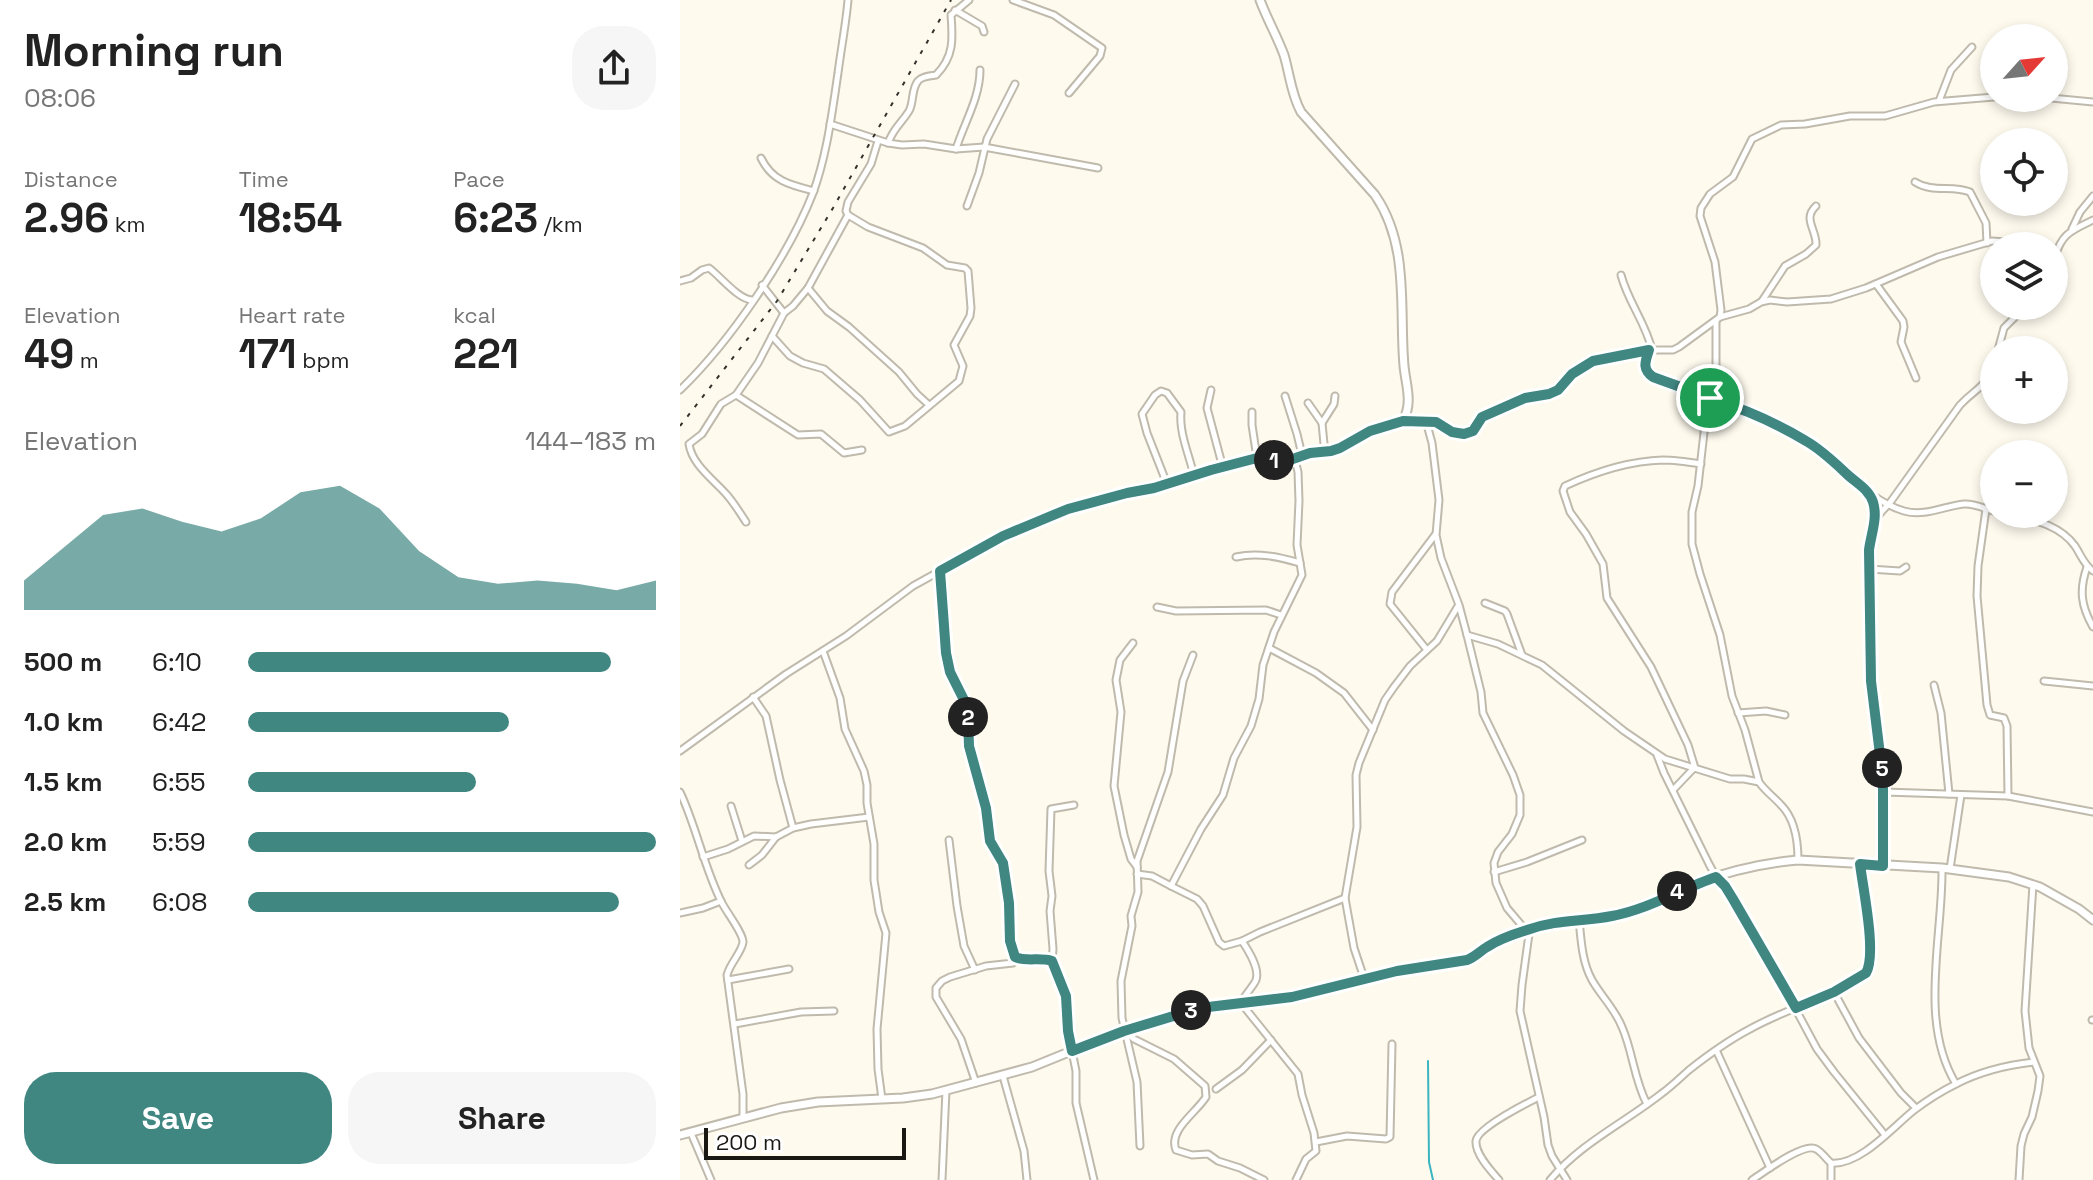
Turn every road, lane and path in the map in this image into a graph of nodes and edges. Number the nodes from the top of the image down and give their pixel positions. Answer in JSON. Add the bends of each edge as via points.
{"nodes":[{"id":1,"x":848,"y":0,"type":"edge"},
{"id":2,"x":969,"y":0,"type":"edge"},
{"id":3,"x":1013,"y":0,"type":"edge"},
{"id":4,"x":1260,"y":0,"type":"edge"},
{"id":5,"x":955,"y":10,"type":"junction"},
{"id":6,"x":984,"y":32,"type":"dead end"},
{"id":7,"x":1972,"y":47,"type":"dead end"},
{"id":8,"x":980,"y":70,"type":"dead end"},
{"id":9,"x":1015,"y":84,"type":"dead end"},
{"id":10,"x":1069,"y":93,"type":"dead end"},
{"id":11,"x":1980,"y":98,"type":"edge"},
{"id":12,"x":2068,"y":100,"type":"edge"},
{"id":13,"x":1939,"y":101,"type":"junction"},
{"id":14,"x":2093,"y":102,"type":"edge"},
{"id":15,"x":830,"y":124,"type":"junction"},
{"id":16,"x":878,"y":141,"type":"junction"},
{"id":17,"x":888,"y":143,"type":"junction"},
{"id":18,"x":984,"y":147,"type":"junction"},
{"id":19,"x":956,"y":149,"type":"junction"},
{"id":20,"x":761,"y":158,"type":"dead end"},
{"id":21,"x":1098,"y":168,"type":"dead end"},
{"id":22,"x":1915,"y":182,"type":"dead end"},
{"id":23,"x":814,"y":191,"type":"junction"},
{"id":24,"x":2093,"y":196,"type":"edge"},
{"id":25,"x":967,"y":206,"type":"dead end"},
{"id":26,"x":1816,"y":206,"type":"dead end"},
{"id":27,"x":848,"y":215,"type":"junction"},
{"id":28,"x":2093,"y":220,"type":"edge"},
{"id":29,"x":2071,"y":231,"type":"junction"},
{"id":30,"x":1986,"y":232,"type":"edge"},
{"id":31,"x":2068,"y":234,"type":"edge"},
{"id":32,"x":1980,"y":245,"type":"edge"},
{"id":33,"x":1621,"y":275,"type":"dead end"},
{"id":34,"x":680,"y":281,"type":"edge"},
{"id":35,"x":1876,"y":284,"type":"junction"},
{"id":36,"x":762,"y":285,"type":"junction"},
{"id":37,"x":808,"y":288,"type":"junction"},
{"id":38,"x":753,"y":300,"type":"junction"},
{"id":39,"x":1761,"y":302,"type":"junction"},
{"id":40,"x":784,"y":313,"type":"junction"},
{"id":41,"x":1718,"y":319,"type":"junction"},
{"id":42,"x":772,"y":336,"type":"junction"},
{"id":43,"x":1651,"y":350,"type":"junction"},
{"id":44,"x":1916,"y":378,"type":"dead end"},
{"id":45,"x":1980,"y":389,"type":"edge"},
{"id":46,"x":680,"y":390,"type":"edge"},
{"id":47,"x":1211,"y":390,"type":"dead end"},
{"id":48,"x":736,"y":395,"type":"junction"},
{"id":49,"x":1285,"y":396,"type":"dead end"},
{"id":50,"x":1335,"y":396,"type":"dead end"},
{"id":51,"x":1709,"y":397,"type":"junction"},
{"id":52,"x":1308,"y":403,"type":"dead end"},
{"id":53,"x":929,"y":405,"type":"junction"},
{"id":54,"x":1252,"y":412,"type":"dead end"},
{"id":55,"x":1403,"y":421,"type":"junction"},
{"id":56,"x":1426,"y":421,"type":"junction"},
{"id":57,"x":1322,"y":423,"type":"junction"},
{"id":58,"x":862,"y":450,"type":"dead end"},
{"id":59,"x":1322,"y":453,"type":"junction"},
{"id":60,"x":1302,"y":455,"type":"junction"},
{"id":61,"x":1257,"y":458,"type":"junction"},
{"id":62,"x":1295,"y":460,"type":"junction"},
{"id":63,"x":1701,"y":464,"type":"junction"},
{"id":64,"x":1223,"y":468,"type":"junction"},
{"id":65,"x":1194,"y":476,"type":"junction"},
{"id":66,"x":1167,"y":484,"type":"junction"},
{"id":67,"x":1869,"y":493,"type":"junction"},
{"id":68,"x":1889,"y":504,"type":"junction"},
{"id":69,"x":1980,"y":507,"type":"edge"},
{"id":70,"x":1876,"y":517,"type":"junction"},
{"id":71,"x":746,"y":522,"type":"dead end"},
{"id":72,"x":1983,"y":528,"type":"edge"},
{"id":73,"x":2052,"y":528,"type":"edge"},
{"id":74,"x":1436,"y":535,"type":"junction"},
{"id":75,"x":1236,"y":557,"type":"dead end"},
{"id":76,"x":1300,"y":563,"type":"junction"},
{"id":77,"x":1906,"y":567,"type":"dead end"},
{"id":78,"x":2087,"y":567,"type":"junction"},
{"id":79,"x":1869,"y":569,"type":"junction"},
{"id":80,"x":940,"y":571,"type":"junction"},
{"id":81,"x":2093,"y":571,"type":"edge"},
{"id":82,"x":1485,"y":603,"type":"dead end"},
{"id":83,"x":1459,"y":605,"type":"junction"},
{"id":84,"x":1157,"y":607,"type":"dead end"},
{"id":85,"x":1281,"y":615,"type":"junction"},
{"id":86,"x":2093,"y":627,"type":"edge"},
{"id":87,"x":1467,"y":635,"type":"junction"},
{"id":88,"x":1133,"y":643,"type":"dead end"},
{"id":89,"x":1269,"y":648,"type":"junction"},
{"id":90,"x":1427,"y":650,"type":"junction"},
{"id":91,"x":823,"y":651,"type":"junction"},
{"id":92,"x":1193,"y":655,"type":"dead end"},
{"id":93,"x":1522,"y":656,"type":"junction"},
{"id":94,"x":2044,"y":681,"type":"dead end"},
{"id":95,"x":1934,"y":685,"type":"dead end"},
{"id":96,"x":2093,"y":686,"type":"edge"},
{"id":97,"x":753,"y":697,"type":"junction"},
{"id":98,"x":1738,"y":713,"type":"junction"},
{"id":99,"x":1785,"y":715,"type":"dead end"},
{"id":100,"x":1373,"y":730,"type":"junction"},
{"id":101,"x":680,"y":751,"type":"edge"},
{"id":102,"x":1657,"y":755,"type":"junction"},
{"id":103,"x":1695,"y":768,"type":"junction"},
{"id":104,"x":1759,"y":782,"type":"junction"},
{"id":105,"x":1673,"y":790,"type":"junction"},
{"id":106,"x":680,"y":792,"type":"edge"},
{"id":107,"x":1884,"y":792,"type":"junction"},
{"id":108,"x":1949,"y":795,"type":"junction"},
{"id":109,"x":1961,"y":795,"type":"junction"},
{"id":110,"x":2008,"y":796,"type":"junction"},
{"id":111,"x":1074,"y":805,"type":"dead end"},
{"id":112,"x":731,"y":806,"type":"dead end"},
{"id":113,"x":2093,"y":812,"type":"edge"},
{"id":114,"x":869,"y":817,"type":"junction"},
{"id":115,"x":793,"y":828,"type":"junction"},
{"id":116,"x":776,"y":837,"type":"junction"},
{"id":117,"x":949,"y":840,"type":"dead end"},
{"id":118,"x":1582,"y":840,"type":"dead end"},
{"id":119,"x":742,"y":841,"type":"junction"},
{"id":120,"x":703,"y":857,"type":"junction"},
{"id":121,"x":1798,"y":860,"type":"junction"},
{"id":122,"x":1860,"y":864,"type":"junction"},
{"id":123,"x":749,"y":865,"type":"dead end"},
{"id":124,"x":1883,"y":866,"type":"junction"},
{"id":125,"x":1946,"y":869,"type":"junction"},
{"id":126,"x":1137,"y":870,"type":"junction"},
{"id":127,"x":1494,"y":872,"type":"junction"},
{"id":128,"x":1716,"y":877,"type":"junction"},
{"id":129,"x":2033,"y":884,"type":"junction"},
{"id":130,"x":1171,"y":886,"type":"junction"},
{"id":131,"x":1345,"y":898,"type":"junction"},
{"id":132,"x":721,"y":901,"type":"junction"},
{"id":133,"x":680,"y":913,"type":"edge"},
{"id":134,"x":1579,"y":919,"type":"junction"},
{"id":135,"x":2093,"y":920,"type":"edge"},
{"id":136,"x":1527,"y":930,"type":"junction"},
{"id":137,"x":1242,"y":941,"type":"junction"},
{"id":138,"x":1018,"y":959,"type":"junction"},
{"id":139,"x":1052,"y":961,"type":"junction"},
{"id":140,"x":789,"y":969,"type":"dead end"},
{"id":141,"x":975,"y":970,"type":"junction"},
{"id":142,"x":1364,"y":978,"type":"junction"},
{"id":143,"x":728,"y":980,"type":"junction"},
{"id":144,"x":1834,"y":992,"type":"junction"},
{"id":145,"x":1241,"y":1003,"type":"junction"},
{"id":146,"x":1796,"y":1008,"type":"junction"},
{"id":147,"x":834,"y":1011,"type":"dead end"},
{"id":148,"x":735,"y":1024,"type":"junction"},
{"id":149,"x":1124,"y":1031,"type":"junction"},
{"id":150,"x":1271,"y":1040,"type":"junction"},
{"id":151,"x":1392,"y":1044,"type":"dead end"},
{"id":152,"x":1072,"y":1051,"type":"junction"},
{"id":153,"x":1717,"y":1052,"type":"junction"},
{"id":154,"x":2034,"y":1062,"type":"junction"},
{"id":155,"x":1003,"y":1076,"type":"junction"},
{"id":156,"x":976,"y":1083,"type":"junction"},
{"id":157,"x":1956,"y":1084,"type":"junction"},
{"id":158,"x":1216,"y":1089,"type":"dead end"},
{"id":159,"x":946,"y":1090,"type":"junction"},
{"id":160,"x":1539,"y":1097,"type":"junction"},
{"id":161,"x":882,"y":1100,"type":"junction"},
{"id":162,"x":1647,"y":1104,"type":"junction"},
{"id":163,"x":1917,"y":1108,"type":"junction"},
{"id":164,"x":743,"y":1119,"type":"junction"},
{"id":165,"x":691,"y":1133,"type":"junction"},
{"id":166,"x":680,"y":1135,"type":"edge"},
{"id":167,"x":1885,"y":1135,"type":"junction"},
{"id":168,"x":1316,"y":1142,"type":"junction"},
{"id":169,"x":1140,"y":1146,"type":"dead end"},
{"id":170,"x":1831,"y":1163,"type":"junction"},
{"id":171,"x":1559,"y":1168,"type":"junction"},
{"id":172,"x":1770,"y":1168,"type":"junction"},
{"id":173,"x":711,"y":1180,"type":"edge"},
{"id":174,"x":942,"y":1180,"type":"edge"},
{"id":175,"x":1027,"y":1180,"type":"edge"},
{"id":176,"x":1094,"y":1180,"type":"edge"},
{"id":177,"x":1264,"y":1180,"type":"edge"},
{"id":178,"x":1296,"y":1180,"type":"edge"},
{"id":179,"x":1499,"y":1180,"type":"edge"},
{"id":180,"x":1550,"y":1180,"type":"edge"},
{"id":181,"x":1567,"y":1180,"type":"edge"},
{"id":182,"x":1752,"y":1180,"type":"edge"},
{"id":183,"x":1831,"y":1180,"type":"edge"},
{"id":184,"x":2019,"y":1180,"type":"edge"}],
"edges":[{"from":1,"to":15,"type":"street"},
{"from":2,"to":5,"type":"street"},
{"from":3,"to":10,"type":"street","via":[[1054,15],[1100,46],[1100,56]]},
{"from":4,"to":55,"type":"street","via":[[1301,112],[1383,207],[1401,271],[1410,401]]},
{"from":5,"to":6,"type":"street"},
{"from":5,"to":17,"type":"street","via":[[947,59],[938,74],[918,80],[911,108]]},
{"from":7,"to":13,"type":"street","via":[[1951,70]]},
{"from":8,"to":19,"type":"street"},
{"from":9,"to":18,"type":"street"},
{"from":11,"to":13,"type":"street"},
{"from":12,"to":14,"type":"street"},
{"from":13,"to":41,"type":"street","via":[[1885,116],[1781,125],[1752,139],[1733,177],[1701,208],[1715,262]]},
{"from":15,"to":16,"type":"street"},
{"from":15,"to":23,"type":"street"},
{"from":16,"to":17,"type":"street"},
{"from":16,"to":27,"type":"street","via":[[848,202]]},
{"from":17,"to":19,"type":"street"},
{"from":18,"to":19,"type":"street"},
{"from":18,"to":21,"type":"street"},
{"from":18,"to":25,"type":"street"},
{"from":20,"to":23,"type":"street","via":[[776,178]]},
{"from":22,"to":30,"type":"street","via":[[1924,188],[1970,192]]},
{"from":23,"to":36,"type":"street"},
{"from":24,"to":29,"type":"street"},
{"from":26,"to":39,"type":"street","via":[[1809,220],[1816,245],[1785,266]]},
{"from":27,"to":37,"type":"street"},
{"from":27,"to":53,"type":"street","via":[[968,271],[970,316],[954,345],[963,366],[960,380]]},
{"from":28,"to":29,"type":"street"},
{"from":29,"to":31,"type":"street"},
{"from":32,"to":35,"type":"street"},
{"from":33,"to":43,"type":"street"},
{"from":34,"to":38,"type":"street","via":[[709,268],[743,299]]},
{"from":35,"to":39,"type":"street","via":[[1831,299]]},
{"from":35,"to":44,"type":"street","via":[[1903,321],[1901,342]]},
{"from":36,"to":38,"type":"street"},
{"from":36,"to":40,"type":"street"},
{"from":37,"to":40,"type":"street"},
{"from":37,"to":53,"type":"street"},
{"from":38,"to":46,"type":"street"},
{"from":39,"to":41,"type":"street"},
{"from":40,"to":42,"type":"street"},
{"from":41,"to":43,"type":"street","via":[[1673,350]]},
{"from":41,"to":51,"type":"street","via":[[1716,377]]},
{"from":42,"to":48,"type":"street"},
{"from":42,"to":53,"type":"street","via":[[790,356],[824,369],[889,432]]},
{"from":43,"to":51,"type":"street","via":[[1645,366],[1653,377]]},
{"from":43,"to":56,"type":"street","via":[[1593,361],[1558,390],[1482,417],[1464,434]]},
{"from":45,"to":68,"type":"street","via":[[1960,405]]},
{"from":47,"to":64,"type":"street","via":[[1207,408]]},
{"from":48,"to":58,"type":"street","via":[[798,435],[821,434],[844,453]]},
{"from":48,"to":71,"type":"street","via":[[721,404],[689,448]]},
{"from":49,"to":60,"type":"street"},
{"from":50,"to":57,"type":"street"},
{"from":51,"to":63,"type":"street"},
{"from":51,"to":67,"type":"street","via":[[1807,441]]},
{"from":52,"to":57,"type":"street"},
{"from":54,"to":61,"type":"street"},
{"from":55,"to":56,"type":"street"},
{"from":55,"to":59,"type":"street"},
{"from":56,"to":74,"type":"street","via":[[1439,500]]},
{"from":57,"to":59,"type":"street"},
{"from":59,"to":60,"type":"street"},
{"from":60,"to":62,"type":"street"},
{"from":61,"to":62,"type":"street"},
{"from":61,"to":64,"type":"street"},
{"from":62,"to":76,"type":"street"},
{"from":63,"to":98,"type":"street","via":[[1692,544]]},
{"from":63,"to":103,"type":"street","via":[[1628,464],[1577,480],[1563,491],[1603,564],[1607,598],[1651,667]]},
{"from":64,"to":65,"type":"street"},
{"from":65,"to":66,"type":"street"},
{"from":65,"to":66,"type":"street","via":[[1181,412],[1161,391],[1142,414]]},
{"from":66,"to":80,"type":"street","via":[[1068,509],[1003,536]]},
{"from":67,"to":68,"type":"street"},
{"from":67,"to":70,"type":"street"},
{"from":68,"to":69,"type":"street","via":[[1912,513],[1964,504]]},
{"from":68,"to":70,"type":"street"},
{"from":70,"to":79,"type":"street"},
{"from":72,"to":110,"type":"street","via":[[1977,596],[1987,705],[1990,715],[2004,718],[2007,726]]},
{"from":73,"to":78,"type":"street","via":[[2064,533]]},
{"from":74,"to":83,"type":"street"},
{"from":74,"to":90,"type":"street","via":[[1392,592],[1390,604]]},
{"from":75,"to":76,"type":"street","via":[[1272,556]]},
{"from":76,"to":85,"type":"street","via":[[1302,575]]},
{"from":77,"to":79,"type":"street"},
{"from":78,"to":81,"type":"street"},
{"from":78,"to":86,"type":"street","via":[[2081,597]]},
{"from":79,"to":107,"type":"street","via":[[1871,681]]},
{"from":80,"to":91,"type":"street"},
{"from":80,"to":138,"type":"street","via":[[946,653],[968,717],[969,746],[990,841],[1003,863],[1010,941]]},
{"from":82,"to":93,"type":"street","via":[[1505,611]]},
{"from":83,"to":87,"type":"street"},
{"from":83,"to":90,"type":"street"},
{"from":84,"to":85,"type":"street","via":[[1266,610]]},
{"from":85,"to":89,"type":"street"},
{"from":87,"to":93,"type":"street"},
{"from":87,"to":127,"type":"street","via":[[1483,713],[1521,803]]},
{"from":88,"to":126,"type":"street","via":[[1120,660],[1116,680],[1121,712],[1114,786]]},
{"from":89,"to":100,"type":"street","via":[[1344,693]]},
{"from":89,"to":130,"type":"street","via":[[1251,726],[1223,795]]},
{"from":90,"to":100,"type":"street","via":[[1385,700]]},
{"from":91,"to":97,"type":"street"},
{"from":91,"to":114,"type":"street","via":[[845,729],[864,771]]},
{"from":92,"to":126,"type":"street","via":[[1183,681],[1168,772]]},
{"from":93,"to":102,"type":"street","via":[[1542,665]]},
{"from":94,"to":96,"type":"street"},
{"from":95,"to":108,"type":"street"},
{"from":97,"to":101,"type":"street"},
{"from":97,"to":115,"type":"street","via":[[766,716]]},
{"from":98,"to":99,"type":"street"},
{"from":98,"to":104,"type":"street"},
{"from":100,"to":131,"type":"street","via":[[1356,775],[1357,827]]},
{"from":102,"to":103,"type":"street"},
{"from":102,"to":105,"type":"street"},
{"from":103,"to":104,"type":"street"},
{"from":103,"to":105,"type":"street"},
{"from":104,"to":121,"type":"street","via":[[1790,817]]},
{"from":105,"to":128,"type":"street"},
{"from":106,"to":120,"type":"street"},
{"from":107,"to":108,"type":"street"},
{"from":107,"to":124,"type":"street"},
{"from":108,"to":109,"type":"street"},
{"from":109,"to":110,"type":"street"},
{"from":109,"to":125,"type":"street"},
{"from":110,"to":113,"type":"street"},
{"from":111,"to":139,"type":"street","via":[[1051,809]]},
{"from":112,"to":119,"type":"street"},
{"from":114,"to":115,"type":"street"},
{"from":114,"to":161,"type":"street","via":[[874,880],[886,933],[877,1029]]},
{"from":115,"to":116,"type":"street"},
{"from":116,"to":119,"type":"street"},
{"from":116,"to":123,"type":"street"},
{"from":117,"to":141,"type":"street","via":[[964,946]]},
{"from":118,"to":127,"type":"street"},
{"from":119,"to":120,"type":"street"},
{"from":120,"to":132,"type":"street"},
{"from":121,"to":122,"type":"street"},
{"from":121,"to":128,"type":"street"},
{"from":122,"to":124,"type":"street"},
{"from":122,"to":144,"type":"street","via":[[1869,969]]},
{"from":124,"to":125,"type":"street"},
{"from":125,"to":129,"type":"street"},
{"from":125,"to":157,"type":"street","via":[[1934,981],[1940,1044]]},
{"from":126,"to":130,"type":"street"},
{"from":126,"to":149,"type":"street","via":[[1121,981]]},
{"from":127,"to":136,"type":"street","via":[[1507,908]]},
{"from":128,"to":134,"type":"street","via":[[1634,911]]},
{"from":128,"to":146,"type":"street"},
{"from":129,"to":135,"type":"street"},
{"from":129,"to":154,"type":"street","via":[[2025,1011]]},
{"from":130,"to":137,"type":"street","via":[[1197,899],[1224,946]]},
{"from":131,"to":137,"type":"street"},
{"from":131,"to":142,"type":"street"},
{"from":132,"to":133,"type":"street"},
{"from":132,"to":143,"type":"street","via":[[743,942]]},
{"from":134,"to":136,"type":"street"},
{"from":134,"to":162,"type":"street","via":[[1586,967],[1623,1028]]},
{"from":136,"to":142,"type":"street","via":[[1467,960]]},
{"from":136,"to":160,"type":"street","via":[[1520,1011]]},
{"from":137,"to":145,"type":"street","via":[[1256,972]]},
{"from":138,"to":139,"type":"street"},
{"from":138,"to":141,"type":"street"},
{"from":139,"to":152,"type":"street","via":[[1066,996]]},
{"from":140,"to":143,"type":"street"},
{"from":141,"to":156,"type":"street","via":[[942,981],[935,993],[961,1039]]},
{"from":142,"to":145,"type":"street","via":[[1292,997]]},
{"from":143,"to":148,"type":"street"},
{"from":144,"to":146,"type":"street"},
{"from":144,"to":163,"type":"street","via":[[1859,1038]]},
{"from":145,"to":149,"type":"street","via":[[1176,1014]]},
{"from":145,"to":150,"type":"street"},
{"from":146,"to":153,"type":"street","via":[[1751,1028]]},
{"from":146,"to":167,"type":"street","via":[[1817,1049]]},
{"from":147,"to":148,"type":"street"},
{"from":148,"to":164,"type":"street"},
{"from":149,"to":152,"type":"street"},
{"from":149,"to":169,"type":"street","via":[[1137,1082]]},
{"from":149,"to":177,"type":"street","via":[[1174,1059],[1205,1086],[1206,1097],[1174,1138],[1176,1150],[1208,1154]]},
{"from":150,"to":158,"type":"street"},
{"from":150,"to":168,"type":"street","via":[[1298,1074]]},
{"from":151,"to":168,"type":"street","via":[[1390,1137]]},
{"from":152,"to":155,"type":"street"},
{"from":152,"to":176,"type":"street","via":[[1076,1103]]},
{"from":153,"to":162,"type":"street"},
{"from":153,"to":172,"type":"street"},
{"from":154,"to":157,"type":"street","via":[[2007,1065]]},
{"from":154,"to":184,"type":"street","via":[[2040,1076],[2021,1146]]},
{"from":155,"to":156,"type":"street"},
{"from":155,"to":175,"type":"street"},
{"from":156,"to":159,"type":"street"},
{"from":157,"to":163,"type":"street"},
{"from":159,"to":161,"type":"street"},
{"from":159,"to":174,"type":"street"},
{"from":160,"to":171,"type":"street","via":[[1548,1145]]},
{"from":160,"to":179,"type":"street","via":[[1476,1139],[1479,1153]]},
{"from":161,"to":164,"type":"street","via":[[818,1102]]},
{"from":162,"to":171,"type":"street"},
{"from":163,"to":167,"type":"street"},
{"from":164,"to":165,"type":"street"},
{"from":165,"to":166,"type":"street"},
{"from":165,"to":173,"type":"street"},
{"from":167,"to":170,"type":"street","via":[[1842,1164]]},
{"from":168,"to":178,"type":"street","via":[[1316,1151]]},
{"from":170,"to":172,"type":"street","via":[[1808,1147]]},
{"from":170,"to":183,"type":"street"},
{"from":171,"to":180,"type":"street"},
{"from":171,"to":181,"type":"street"},
{"from":172,"to":182,"type":"street"}]}
